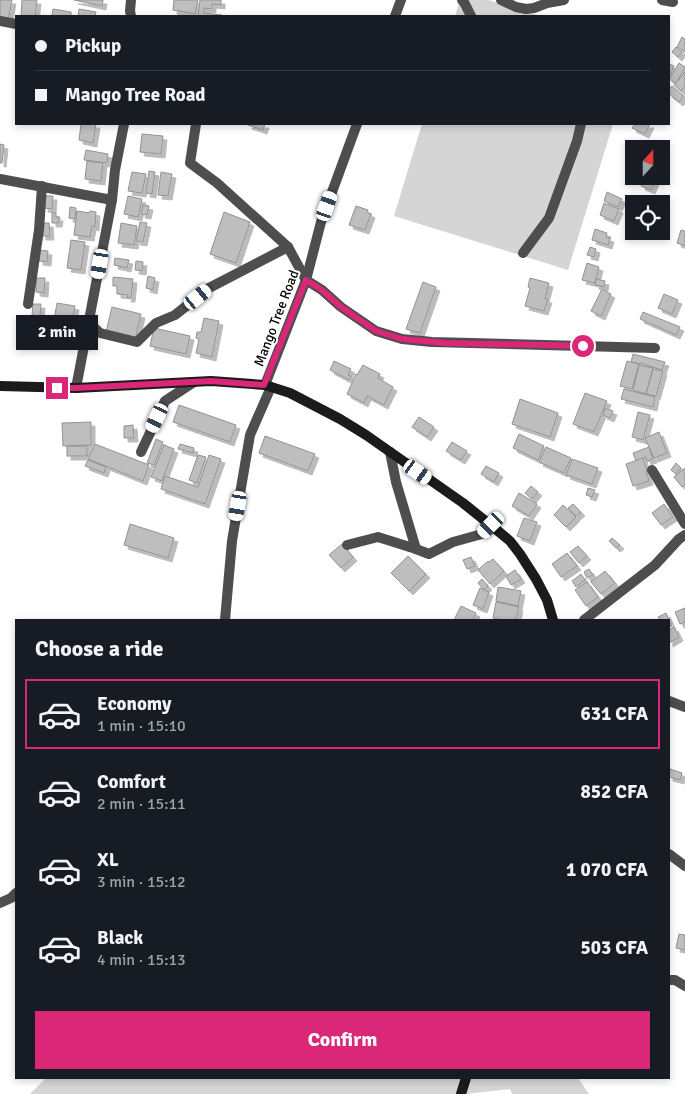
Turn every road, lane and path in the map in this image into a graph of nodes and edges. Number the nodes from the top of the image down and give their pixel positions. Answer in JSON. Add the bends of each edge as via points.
{"nodes":[{"id":1,"x":131,"y":0,"type":"edge"},
{"id":2,"x":399,"y":0,"type":"edge"},
{"id":3,"x":462,"y":0,"type":"edge"},
{"id":4,"x":500,"y":0,"type":"edge"},
{"id":5,"x":564,"y":0,"type":"edge"},
{"id":6,"x":662,"y":0,"type":"edge"},
{"id":7,"x":673,"y":2,"type":"dead end"},
{"id":8,"x":131,"y":15,"type":"edge"},
{"id":9,"x":395,"y":15,"type":"edge"},
{"id":10,"x":471,"y":15,"type":"edge"},
{"id":11,"x":0,"y":21,"type":"edge"},
{"id":12,"x":15,"y":24,"type":"edge"},
{"id":13,"x":124,"y":125,"type":"edge"},
{"id":14,"x":196,"y":125,"type":"edge"},
{"id":15,"x":356,"y":125,"type":"edge"},
{"id":16,"x":581,"y":125,"type":"edge"},
{"id":17,"x":0,"y":178,"type":"edge"},
{"id":18,"x":42,"y":186,"type":"junction"},
{"id":19,"x":112,"y":200,"type":"junction"},
{"id":20,"x":288,"y":247,"type":"junction"},
{"id":21,"x":523,"y":253,"type":"dead end"},
{"id":22,"x":306,"y":280,"type":"junction"},
{"id":23,"x":28,"y":304,"type":"dead end"},
{"id":24,"x":89,"y":323,"type":"junction"},
{"id":25,"x":655,"y":348,"type":"dead end"},
{"id":26,"x":194,"y":382,"type":"junction"},
{"id":27,"x":0,"y":386,"type":"edge"},
{"id":28,"x":268,"y":386,"type":"junction"},
{"id":29,"x":76,"y":388,"type":"junction"},
{"id":30,"x":141,"y":452,"type":"dead end"},
{"id":31,"x":390,"y":452,"type":"junction"},
{"id":32,"x":652,"y":470,"type":"dead end"},
{"id":33,"x":685,"y":524,"type":"edge"},
{"id":34,"x":491,"y":525,"type":"junction"},
{"id":35,"x":685,"y":535,"type":"edge"},
{"id":36,"x":347,"y":545,"type":"dead end"},
{"id":37,"x":416,"y":549,"type":"junction"},
{"id":38,"x":597,"y":616,"type":"edge"},
{"id":39,"x":225,"y":619,"type":"edge"},
{"id":40,"x":553,"y":619,"type":"edge"},
{"id":41,"x":670,"y":701,"type":"edge"},
{"id":42,"x":685,"y":707,"type":"edge"},
{"id":43,"x":670,"y":855,"type":"edge"},
{"id":44,"x":685,"y":866,"type":"edge"},
{"id":45,"x":15,"y":894,"type":"edge"},
{"id":46,"x":0,"y":903,"type":"edge"},
{"id":47,"x":670,"y":980,"type":"edge"},
{"id":48,"x":685,"y":986,"type":"edge"},
{"id":49,"x":466,"y":1079,"type":"edge"},
{"id":50,"x":461,"y":1094,"type":"edge"}],
"edges":[{"from":1,"to":8,"type":"street"},
{"from":2,"to":9,"type":"street"},
{"from":3,"to":10,"type":"street"},
{"from":4,"to":5,"type":"street","via":[[526,9]]},
{"from":6,"to":7,"type":"street"},
{"from":11,"to":12,"type":"street"},
{"from":13,"to":19,"type":"street"},
{"from":14,"to":20,"type":"street","via":[[190,163]]},
{"from":15,"to":22,"type":"street","name":"Mango Tree Road"},
{"from":16,"to":21,"type":"street","via":[[549,218]]},
{"from":17,"to":18,"type":"street"},
{"from":18,"to":19,"type":"street"},
{"from":18,"to":23,"type":"street"},
{"from":19,"to":24,"type":"street"},
{"from":20,"to":22,"type":"street"},
{"from":20,"to":24,"type":"street","via":[[209,288],[175,314],[156,323],[136,342],[100,333]]},
{"from":22,"to":25,"type":"street","via":[[376,331],[402,339],[466,344]]},
{"from":22,"to":28,"type":"street","name":"Mango Tree Road"},
{"from":24,"to":29,"type":"street"},
{"from":26,"to":28,"type":"main road","name":"Mango Tree Road"},
{"from":26,"to":29,"type":"main road","name":"Mango Tree Road"},
{"from":26,"to":30,"type":"street","via":[[165,401]]},
{"from":27,"to":29,"type":"main road","name":"Mango Tree Road"},
{"from":28,"to":31,"type":"main road","via":[[290,393],[340,419]]},
{"from":28,"to":39,"type":"street","via":[[250,435],[232,541]]},
{"from":31,"to":34,"type":"main road"},
{"from":31,"to":37,"type":"street"},
{"from":32,"to":33,"type":"street"},
{"from":34,"to":37,"type":"street","via":[[482,534],[453,542],[429,554]]},
{"from":34,"to":40,"type":"main road","via":[[520,554],[547,600]]},
{"from":35,"to":38,"type":"street"},
{"from":36,"to":37,"type":"street","via":[[378,537]]},
{"from":41,"to":42,"type":"street"},
{"from":43,"to":44,"type":"street"},
{"from":45,"to":46,"type":"street"},
{"from":47,"to":48,"type":"street"},
{"from":49,"to":50,"type":"main road"}]}
